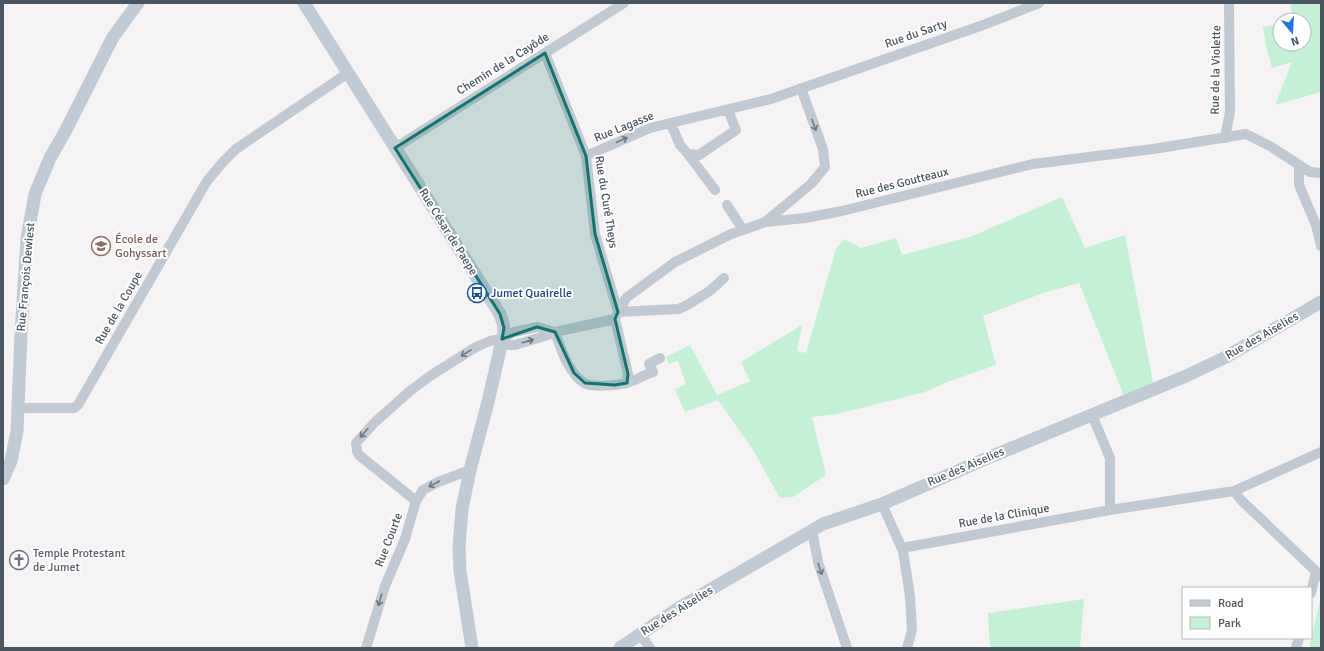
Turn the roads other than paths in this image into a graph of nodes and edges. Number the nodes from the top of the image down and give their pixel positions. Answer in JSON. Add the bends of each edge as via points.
{"nodes":[{"id":1,"x":138,"y":3,"type":"edge"},
{"id":2,"x":304,"y":3,"type":"edge"},
{"id":3,"x":624,"y":3,"type":"edge"},
{"id":4,"x":1039,"y":3,"type":"edge"},
{"id":5,"x":1229,"y":3,"type":"edge"},
{"id":6,"x":545,"y":53,"type":"junction"},
{"id":7,"x":348,"y":73,"type":"junction"},
{"id":8,"x":801,"y":88,"type":"junction"},
{"id":9,"x":728,"y":110,"type":"junction"},
{"id":10,"x":671,"y":124,"type":"junction"},
{"id":11,"x":1225,"y":138,"type":"junction"},
{"id":12,"x":395,"y":148,"type":"junction"},
{"id":13,"x":688,"y":154,"type":"junction"},
{"id":14,"x":586,"y":156,"type":"junction"},
{"id":15,"x":1299,"y":165,"type":"junction"},
{"id":16,"x":1321,"y":173,"type":"edge"},
{"id":17,"x":715,"y":190,"type":"dead end"},
{"id":18,"x":727,"y":206,"type":"dead end"},
{"id":19,"x":765,"y":222,"type":"junction"},
{"id":20,"x":743,"y":230,"type":"junction"},
{"id":21,"x":1321,"y":246,"type":"edge"},
{"id":22,"x":724,"y":278,"type":"dead end"},
{"id":23,"x":1321,"y":302,"type":"edge"},
{"id":24,"x":616,"y":316,"type":"junction"},
{"id":25,"x":555,"y":332,"type":"junction"},
{"id":26,"x":502,"y":339,"type":"junction"},
{"id":27,"x":660,"y":358,"type":"dead end"},
{"id":28,"x":627,"y":383,"type":"junction"},
{"id":29,"x":19,"y":408,"type":"junction"},
{"id":30,"x":1092,"y":415,"type":"junction"},
{"id":31,"x":1321,"y":452,"type":"edge"},
{"id":32,"x":470,"y":470,"type":"junction"},
{"id":33,"x":3,"y":479,"type":"edge"},
{"id":34,"x":1234,"y":491,"type":"junction"},
{"id":35,"x":416,"y":501,"type":"junction"},
{"id":36,"x":882,"y":504,"type":"junction"},
{"id":37,"x":1110,"y":510,"type":"junction"},
{"id":38,"x":812,"y":531,"type":"junction"},
{"id":39,"x":902,"y":548,"type":"junction"},
{"id":40,"x":1319,"y":574,"type":"edge"},
{"id":41,"x":1312,"y":591,"type":"edge"},
{"id":42,"x":640,"y":634,"type":"junction"},
{"id":43,"x":366,"y":648,"type":"edge"},
{"id":44,"x":472,"y":648,"type":"edge"},
{"id":45,"x":620,"y":648,"type":"edge"},
{"id":46,"x":650,"y":648,"type":"edge"},
{"id":47,"x":847,"y":648,"type":"edge"},
{"id":48,"x":907,"y":648,"type":"edge"}],
"edges":[{"from":1,"to":29,"type":"street","name":"Rue François Dewiest","via":[[113,37],[50,158],[35,194],[27,239]]},
{"from":2,"to":7,"type":"street","name":"Rue César de Paepe"},
{"from":3,"to":6,"type":"street","name":"Chemin de la Cayôde"},
{"from":4,"to":8,"type":"street","name":"Rue du Sarty"},
{"from":5,"to":11,"type":"street","name":"Rue de la Violette","via":[[1230,112]]},
{"from":6,"to":12,"type":"street","name":"Chemin de la Cayôde"},
{"from":6,"to":14,"type":"street","name":"Rue du Curé Theys"},
{"from":7,"to":12,"type":"street","name":"Rue César de Paepe"},
{"from":7,"to":29,"type":"street","name":"Rue de la Coupe","via":[[236,149],[207,181],[78,405],[74,408]]},
{"from":8,"to":9,"type":"street","name":"Rue Lagasse"},
{"from":8,"to":19,"type":"street","one_way":true,"via":[[823,149],[825,167],[811,184]]},
{"from":9,"to":10,"type":"street","name":"Rue Lagasse"},
{"from":9,"to":13,"type":"street","via":[[736,130],[699,155]]},
{"from":10,"to":13,"type":"street","name":"Rue Lagasse","via":[[680,145]]},
{"from":14,"to":10,"type":"street","name":"Rue Lagasse","one_way":true,"via":[[650,128]]},
{"from":11,"to":15,"type":"street","name":"Rue des Goutteaux","via":[[1246,134]]},
{"from":11,"to":19,"type":"street","name":"Rue des Goutteaux","via":[[1033,164],[842,211]]},
{"from":12,"to":26,"type":"street","name":"Rue César de Paepe","via":[[500,314],[504,328]]},
{"from":13,"to":17,"type":"street","name":"Rue Lagasse"},
{"from":14,"to":24,"type":"street","name":"Rue du Curé Theys","via":[[595,234]]},
{"from":15,"to":16,"type":"street","name":"Rue des Goutteaux","via":[[1310,172]]},
{"from":15,"to":21,"type":"street","via":[[1299,185],[1316,226]]},
{"from":18,"to":20,"type":"street"},
{"from":19,"to":20,"type":"street","name":"Rue des Goutteaux"},
{"from":20,"to":24,"type":"street","name":"Rue des Goutteaux","via":[[675,262],[626,298]]},
{"from":22,"to":24,"type":"street","via":[[711,290],[679,308]]},
{"from":23,"to":30,"type":"street","name":"Rue des Aiselies","via":[[1224,358]]},
{"from":24,"to":25,"type":"street"},
{"from":24,"to":28,"type":"street","name":"Rue du Curé Theys","via":[[628,374]]},
{"from":25,"to":26,"type":"street","via":[[515,345],[509,345]]},
{"from":25,"to":28,"type":"street","via":[[574,373],[584,384],[594,386]]},
{"from":26,"to":32,"type":"street","name":"Rue César de Paepe"},
{"from":26,"to":35,"type":"street","one_way":true,"via":[[476,347],[430,376],[410,391],[356,443],[359,455]]},
{"from":27,"to":28,"type":"street","via":[[649,364],[653,372]]},
{"from":29,"to":33,"type":"street","name":"Rue François Dewiest","via":[[11,461]]},
{"from":30,"to":36,"type":"street","name":"Rue des Aiselies"},
{"from":30,"to":37,"type":"street","via":[[1110,458]]},
{"from":31,"to":34,"type":"street","name":"Rue de la Clinique"},
{"from":32,"to":35,"type":"street","name":"Rue Courte","one_way":true,"via":[[423,490]]},
{"from":32,"to":44,"type":"street","name":"Rue César de Paepe","via":[[462,509],[459,547],[460,571]]},
{"from":34,"to":37,"type":"street","name":"Rue de la Clinique"},
{"from":34,"to":40,"type":"street"},
{"from":35,"to":43,"type":"street","name":"Rue Courte","one_way":true},
{"from":36,"to":38,"type":"street","name":"Rue des Aiselies","via":[[832,521]]},
{"from":36,"to":39,"type":"street"},
{"from":37,"to":39,"type":"street","name":"Rue de la Clinique"},
{"from":38,"to":42,"type":"street","name":"Rue des Aiselies","via":[[682,606]]},
{"from":38,"to":47,"type":"street","one_way":true,"via":[[818,562]]},
{"from":39,"to":48,"type":"street","via":[[910,596],[912,630]]},
{"from":40,"to":41,"type":"street"},
{"from":42,"to":45,"type":"street","name":"Rue des Aiselies"},
{"from":42,"to":46,"type":"street"}]}
